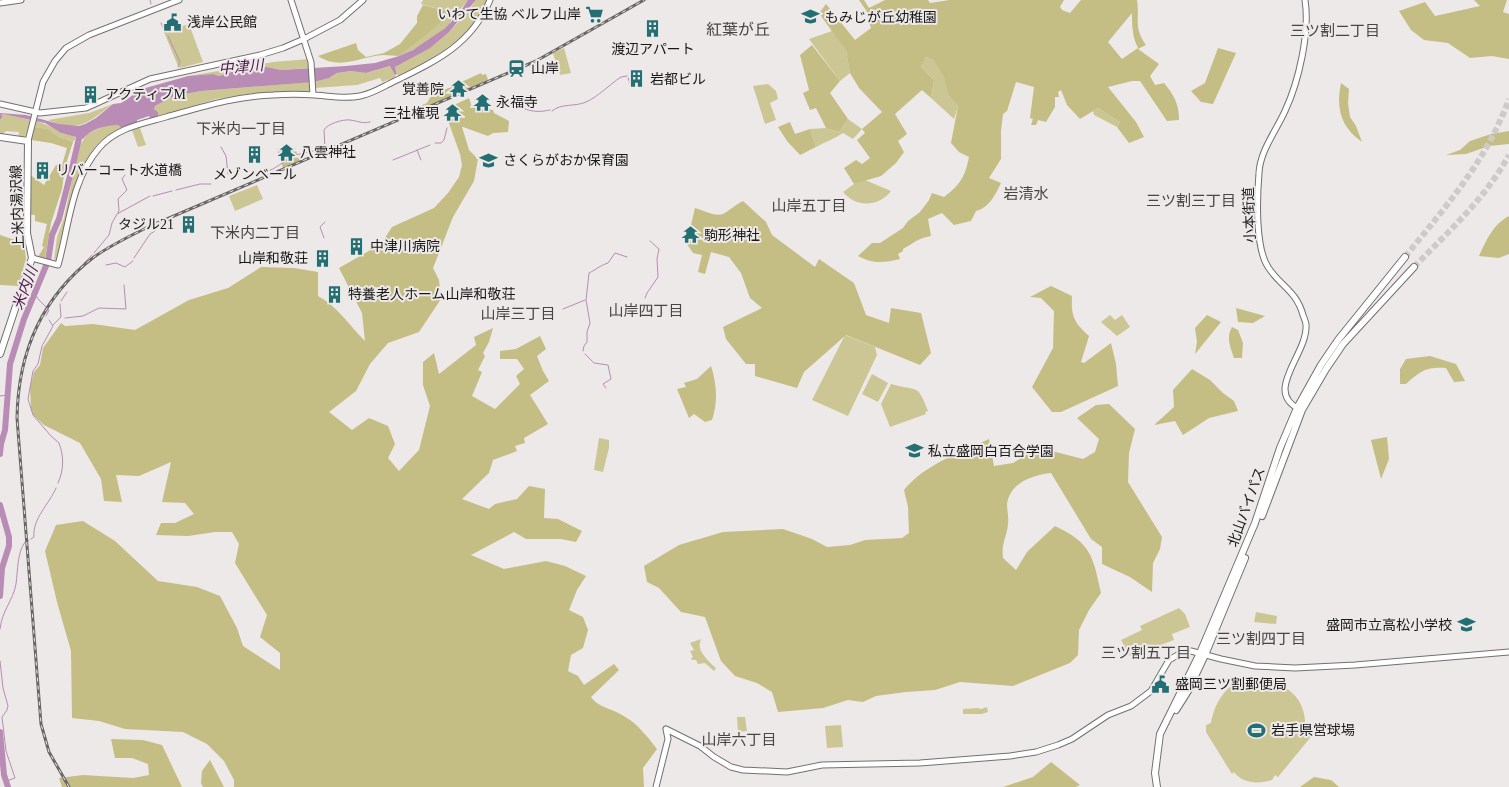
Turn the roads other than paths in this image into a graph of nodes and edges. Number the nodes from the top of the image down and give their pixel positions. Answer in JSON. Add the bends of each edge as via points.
{"nodes":[{"id":1,"x":21,"y":0,"type":"edge"},
{"id":2,"x":179,"y":0,"type":"edge"},
{"id":3,"x":291,"y":0,"type":"edge"},
{"id":4,"x":363,"y":0,"type":"edge"},
{"id":5,"x":490,"y":0,"type":"edge"},
{"id":6,"x":1305,"y":0,"type":"edge"},
{"id":7,"x":0,"y":3,"type":"edge"},
{"id":8,"x":304,"y":39,"type":"junction"},
{"id":9,"x":313,"y":93,"type":"junction"},
{"id":10,"x":0,"y":104,"type":"edge"},
{"id":11,"x":35,"y":115,"type":"junction"},
{"id":12,"x":0,"y":137,"type":"edge"},
{"id":13,"x":28,"y":141,"type":"junction"},
{"id":14,"x":1405,"y":257,"type":"tunnel mouth"},
{"id":15,"x":35,"y":259,"type":"junction"},
{"id":16,"x":1414,"y":267,"type":"tunnel mouth"},
{"id":17,"x":0,"y":354,"type":"edge"},
{"id":18,"x":1299,"y":409,"type":"junction"},
{"id":19,"x":1509,"y":652,"type":"edge"},
{"id":20,"x":1203,"y":654,"type":"junction"},
{"id":21,"x":656,"y":787,"type":"edge"},
{"id":22,"x":1156,"y":787,"type":"edge"},
{"id":23,"x":1161,"y":787,"type":"edge"}],
"edges":[{"from":1,"to":7,"type":"street"},
{"from":2,"to":11,"type":"street","via":[[89,35],[66,48],[47,75]]},
{"from":3,"to":8,"type":"street"},
{"from":4,"to":8,"type":"street","via":[[340,20]]},
{"from":5,"to":9,"type":"street","via":[[477,26],[461,43],[423,67],[363,96]]},
{"from":6,"to":18,"type":"street","name":"小本街道","via":[[1306,33],[1290,99],[1266,148],[1259,171],[1258,228],[1266,265],[1299,303],[1306,326],[1302,347],[1283,387],[1284,395]]},
{"from":8,"to":9,"type":"street","via":[[310,59]]},
{"from":8,"to":11,"type":"street","via":[[260,55],[150,79],[86,108]]},
{"from":9,"to":15,"type":"street","via":[[218,102],[125,129],[109,138],[97,150],[82,177],[58,265]]},
{"from":10,"to":11,"type":"street"},
{"from":11,"to":13,"type":"street"},
{"from":12,"to":13,"type":"main road"},
{"from":13,"to":15,"type":"main road","name":"上米内湯沢線","via":[[27,233]]},
{"from":14,"to":18,"type":"main road","name":"北山バイパス","via":[[1338,340]]},
{"from":15,"to":17,"type":"main road","name":"上米内湯沢線"},
{"from":16,"to":18,"type":"main road","name":"北山バイパス","via":[[1343,344]]},
{"from":18,"to":20,"type":"main road","name":"北山バイパス","via":[[1280,448],[1255,523]]},
{"from":19,"to":20,"type":"street","via":[[1295,668],[1255,666]]},
{"from":20,"to":21,"type":"street","via":[[1192,651],[1169,660],[1148,694],[1131,706],[1109,714],[1072,739],[1036,752],[896,765],[822,765],[787,772],[743,770],[731,767],[666,729],[668,739]]},
{"from":20,"to":22,"type":"main road","name":"北山バイパス","via":[[1160,734]]},
{"from":20,"to":23,"type":"main road","name":"北山バイパス","via":[[1188,691],[1164,733],[1158,764]]}]}
